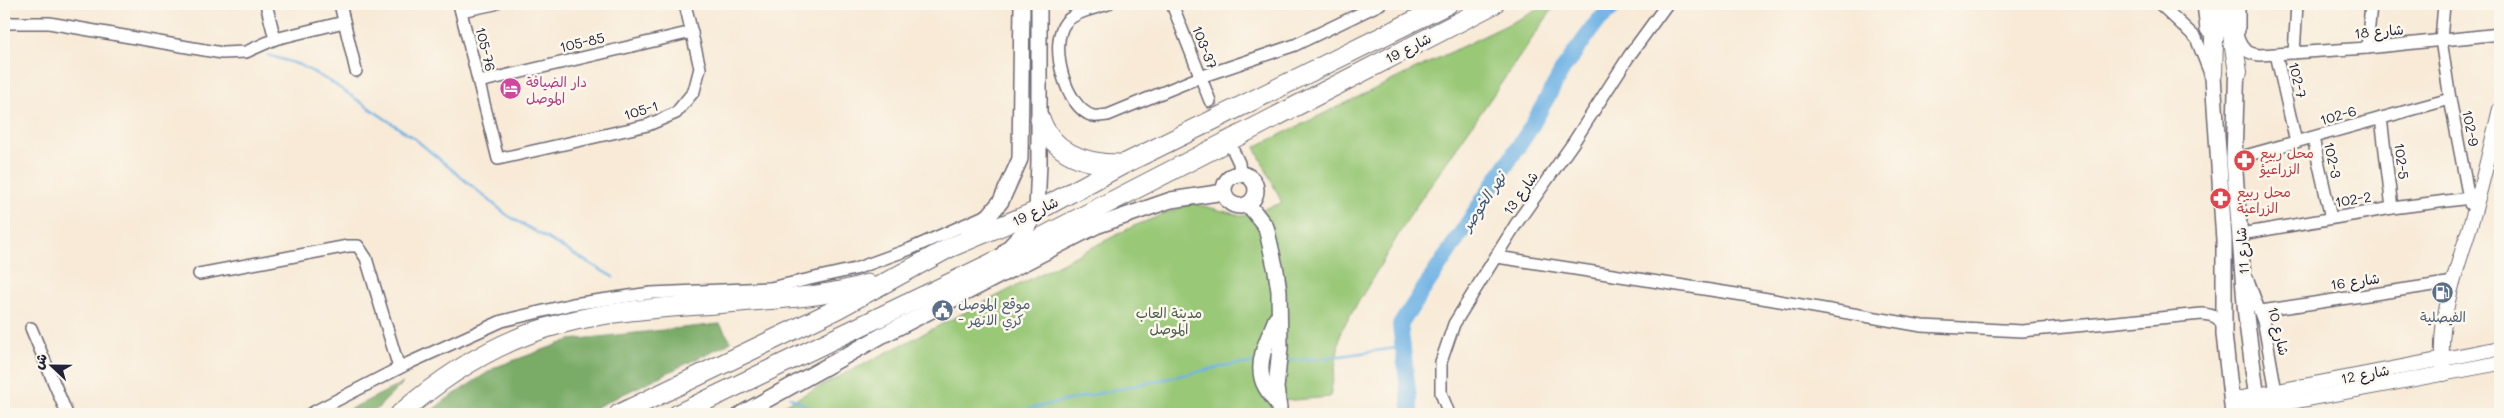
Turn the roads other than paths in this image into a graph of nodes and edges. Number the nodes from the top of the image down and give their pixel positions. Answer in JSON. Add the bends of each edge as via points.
{"nodes":[{"id":1,"x":266,"y":4,"type":"edge"},
{"id":2,"x":340,"y":4,"type":"edge"},
{"id":3,"x":495,"y":4,"type":"edge"},
{"id":4,"x":685,"y":4,"type":"edge"},
{"id":5,"x":1022,"y":4,"type":"edge"},
{"id":6,"x":1039,"y":4,"type":"edge"},
{"id":7,"x":1108,"y":4,"type":"edge"},
{"id":8,"x":1172,"y":4,"type":"edge"},
{"id":9,"x":1380,"y":4,"type":"edge"},
{"id":10,"x":1448,"y":4,"type":"edge"},
{"id":11,"x":1494,"y":4,"type":"edge"},
{"id":12,"x":1667,"y":4,"type":"edge"},
{"id":13,"x":2160,"y":4,"type":"edge"},
{"id":14,"x":2205,"y":4,"type":"edge"},
{"id":15,"x":2215,"y":4,"type":"edge"},
{"id":16,"x":2227,"y":4,"type":"edge"},
{"id":17,"x":2237,"y":4,"type":"edge"},
{"id":18,"x":2297,"y":4,"type":"edge"},
{"id":19,"x":2371,"y":4,"type":"edge"},
{"id":20,"x":2444,"y":4,"type":"edge"},
{"id":21,"x":460,"y":7,"type":"edge"},
{"id":22,"x":4,"y":22,"type":"edge"},
{"id":23,"x":344,"y":22,"type":"junction"},
{"id":24,"x":692,"y":32,"type":"junction"},
{"id":25,"x":2237,"y":33,"type":"junction"},
{"id":26,"x":2500,"y":34,"type":"edge"},
{"id":27,"x":275,"y":39,"type":"junction"},
{"id":28,"x":2441,"y":40,"type":"junction"},
{"id":29,"x":2367,"y":48,"type":"junction"},
{"id":30,"x":2294,"y":53,"type":"junction"},
{"id":31,"x":2276,"y":54,"type":"junction"},
{"id":32,"x":2260,"y":55,"type":"junction"},
{"id":33,"x":356,"y":71,"type":"dead end"},
{"id":34,"x":2213,"y":74,"type":"junction"},
{"id":35,"x":2237,"y":76,"type":"junction"},
{"id":36,"x":1200,"y":77,"type":"junction"},
{"id":37,"x":479,"y":82,"type":"junction"},
{"id":38,"x":2214,"y":98,"type":"junction"},
{"id":39,"x":2450,"y":99,"type":"junction"},
{"id":40,"x":1210,"y":101,"type":"tunnel mouth"},
{"id":41,"x":2500,"y":109,"type":"edge"},
{"id":42,"x":2381,"y":118,"type":"junction"},
{"id":43,"x":1040,"y":119,"type":"junction"},
{"id":44,"x":2313,"y":138,"type":"junction"},
{"id":45,"x":2296,"y":142,"type":"junction"},
{"id":46,"x":1232,"y":148,"type":"tunnel mouth"},
{"id":47,"x":498,"y":159,"type":"joint"},
{"id":48,"x":1020,"y":159,"type":"junction"},
{"id":49,"x":2234,"y":159,"type":"junction"},
{"id":50,"x":1040,"y":162,"type":"junction"},
{"id":51,"x":1124,"y":164,"type":"junction"},
{"id":52,"x":1240,"y":174,"type":"junction"},
{"id":53,"x":1224,"y":192,"type":"junction"},
{"id":54,"x":2470,"y":198,"type":"junction"},
{"id":55,"x":1248,"y":204,"type":"junction"},
{"id":56,"x":2392,"y":208,"type":"junction"},
{"id":57,"x":1037,"y":211,"type":"junction"},
{"id":58,"x":993,"y":212,"type":"junction"},
{"id":59,"x":2331,"y":218,"type":"junction"},
{"id":60,"x":2472,"y":221,"type":"junction"},
{"id":61,"x":2241,"y":234,"type":"junction"},
{"id":62,"x":949,"y":248,"type":"junction"},
{"id":63,"x":2242,"y":256,"type":"junction"},
{"id":64,"x":1497,"y":257,"type":"junction"},
{"id":65,"x":994,"y":262,"type":"junction"},
{"id":66,"x":914,"y":266,"type":"junction"},
{"id":67,"x":199,"y":274,"type":"dead end"},
{"id":68,"x":2454,"y":282,"type":"junction"},
{"id":69,"x":2225,"y":290,"type":"junction"},
{"id":70,"x":2261,"y":311,"type":"junction"},
{"id":71,"x":2202,"y":314,"type":"junction"},
{"id":72,"x":901,"y":316,"type":"junction"},
{"id":73,"x":31,"y":328,"type":"dead end"},
{"id":74,"x":2224,"y":334,"type":"junction"},
{"id":75,"x":1272,"y":348,"type":"junction"},
{"id":76,"x":2500,"y":348,"type":"edge"},
{"id":77,"x":2442,"y":359,"type":"junction"},
{"id":78,"x":792,"y":360,"type":"junction"},
{"id":79,"x":2500,"y":362,"type":"edge"},
{"id":80,"x":399,"y":368,"type":"junction"},
{"id":81,"x":2444,"y":374,"type":"junction"},
{"id":82,"x":2278,"y":403,"type":"edge"},
{"id":83,"x":2258,"y":406,"type":"edge"},
{"id":84,"x":2232,"y":409,"type":"edge"},
{"id":85,"x":1281,"y":411,"type":"edge"},
{"id":86,"x":67,"y":414,"type":"edge"},
{"id":87,"x":310,"y":414,"type":"edge"},
{"id":88,"x":400,"y":414,"type":"edge"},
{"id":89,"x":619,"y":414,"type":"edge"},
{"id":90,"x":678,"y":414,"type":"edge"},
{"id":91,"x":707,"y":414,"type":"edge"},
{"id":92,"x":742,"y":414,"type":"edge"},
{"id":93,"x":1449,"y":414,"type":"edge"}],
"edges":[{"from":1,"to":27,"type":"street"},
{"from":2,"to":23,"type":"street"},
{"from":3,"to":21,"type":"street"},
{"from":4,"to":24,"type":"street","name":"105-1"},
{"from":5,"to":48,"type":"main road"},
{"from":6,"to":43,"type":"main road"},
{"from":7,"to":36,"type":"street","via":[[1068,20],[1061,32],[1062,72],[1078,108],[1094,116],[1108,115]]},
{"from":8,"to":36,"type":"street","name":"103-37"},
{"from":9,"to":36,"type":"street","via":[[1295,45]]},
{"from":10,"to":51,"type":"highway","name":"شارع 19"},
{"from":11,"to":65,"type":"highway","name":"شارع 19"},
{"from":12,"to":64,"type":"street","name":"شارع 13","via":[[1516,224]]},
{"from":13,"to":38,"type":"street","name":"شارع 11","via":[[2196,38],[2206,61]]},
{"from":14,"to":34,"type":"main road","name":"شارع 11"},
{"from":15,"to":34,"type":"main road"},
{"from":16,"to":35,"type":"main road"},
{"from":17,"to":25,"type":"main road","name":"شارع 11"},
{"from":18,"to":30,"type":"street"},
{"from":19,"to":29,"type":"street"},
{"from":20,"to":28,"type":"street","name":"102-9"},
{"from":21,"to":37,"type":"street","name":"105-76"},
{"from":22,"to":27,"type":"street","via":[[49,23],[222,53],[246,52]]},
{"from":23,"to":27,"type":"street"},
{"from":23,"to":33,"type":"street"},
{"from":24,"to":37,"type":"street","name":"105-85"},
{"from":24,"to":47,"type":"street","name":"105-1","via":[[700,68],[694,92],[676,114],[648,126]]},
{"from":25,"to":32,"type":"street","via":[[2246,51]]},
{"from":25,"to":35,"type":"main road","name":"شارع 11"},
{"from":26,"to":28,"type":"street","name":"شارع 18"},
{"from":28,"to":29,"type":"street","name":"شارع 18"},
{"from":28,"to":39,"type":"street","name":"102-9"},
{"from":29,"to":30,"type":"street","name":"شارع 18"},
{"from":30,"to":31,"type":"street","name":"شارع 18"},
{"from":31,"to":32,"type":"street","name":"شارع 18"},
{"from":31,"to":45,"type":"street","name":"102-7"},
{"from":32,"to":35,"type":"street","via":[[2245,64]]},
{"from":34,"to":38,"type":"main road","name":"شارع 11"},
{"from":35,"to":49,"type":"main road","name":"شارع 11"},
{"from":36,"to":40,"type":"street","name":"103-37"},
{"from":37,"to":47,"type":"street","name":"105-76"},
{"from":38,"to":69,"type":"main road","name":"شارع 11"},
{"from":39,"to":42,"type":"street","name":"102-6"},
{"from":39,"to":54,"type":"street","name":"102-9"},
{"from":41,"to":60,"type":"street"},
{"from":42,"to":44,"type":"street","name":"102-6"},
{"from":42,"to":56,"type":"street","name":"102-5"},
{"from":43,"to":50,"type":"main road"},
{"from":43,"to":51,"type":"highway","via":[[1052,141],[1072,156],[1097,164]]},
{"from":44,"to":45,"type":"street","name":"102-6"},
{"from":44,"to":59,"type":"street","name":"102-3"},
{"from":45,"to":49,"type":"street","name":"102-6"},
{"from":46,"to":52,"type":"street"},
{"from":48,"to":50,"type":"main road"},
{"from":48,"to":58,"type":"main road","via":[[1009,187]]},
{"from":49,"to":61,"type":"main road","name":"شارع 11"},
{"from":50,"to":57,"type":"main road"},
{"from":51,"to":57,"type":"highway","name":"شارع 19"},
{"from":52,"to":53,"type":"main road","via":[[1226,182]]},
{"from":52,"to":55,"type":"main road","via":[[1250,178],[1255,187],[1254,197]]},
{"from":53,"to":55,"type":"main road","via":[[1232,204]]},
{"from":53,"to":72,"type":"main road","via":[[1171,200],[1096,226]]},
{"from":54,"to":56,"type":"street","name":"102-2"},
{"from":54,"to":60,"type":"street","name":"102-9"},
{"from":55,"to":75,"type":"main road","via":[[1266,226],[1279,291]]},
{"from":56,"to":59,"type":"street","name":"102-2"},
{"from":57,"to":62,"type":"highway","name":"شارع 19"},
{"from":57,"to":65,"type":"main road","via":[[1025,231]]},
{"from":58,"to":62,"type":"main road","via":[[979,228]]},
{"from":58,"to":80,"type":"street","via":[[910,249],[855,269],[770,288],[651,293],[572,304],[502,321]]},
{"from":59,"to":61,"type":"street","name":"102-2"},
{"from":60,"to":68,"type":"street"},
{"from":61,"to":63,"type":"main road","name":"شارع 11"},
{"from":62,"to":66,"type":"highway","name":"شارع 19"},
{"from":63,"to":70,"type":"street","name":"شارع 10"},
{"from":63,"to":83,"type":"main road","name":"شارع 11"},
{"from":64,"to":71,"type":"street","via":[[1922,326],[2022,331]]},
{"from":64,"to":93,"type":"street","name":"شارع 13","via":[[1454,324],[1441,362],[1441,393]]},
{"from":65,"to":72,"type":"highway","name":"شارع 19"},
{"from":66,"to":88,"type":"highway","via":[[861,286],[816,295],[613,313],[536,331],[464,366]]},
{"from":66,"to":89,"type":"highway","name":"شارع 19","via":[[837,309]]},
{"from":67,"to":80,"type":"street","via":[[358,246],[366,258]]},
{"from":68,"to":70,"type":"street","name":"شارع 16"},
{"from":68,"to":77,"type":"street","via":[[2442,338]]},
{"from":69,"to":71,"type":"street","via":[[2218,305]]},
{"from":69,"to":74,"type":"main road","name":"شارع 11"},
{"from":70,"to":82,"type":"street","name":"شارع 10"},
{"from":71,"to":74,"type":"street","via":[[2215,316],[2221,321]]},
{"from":72,"to":78,"type":"highway","name":"شارع 19"},
{"from":72,"to":92,"type":"main road"},
{"from":73,"to":86,"type":"street"},
{"from":74,"to":84,"type":"main road","name":"شارع 11"},
{"from":75,"to":85,"type":"main road"},
{"from":75,"to":85,"type":"main road","via":[[1261,372],[1264,384]]},
{"from":76,"to":77,"type":"street","name":"شارع 12"},
{"from":77,"to":81,"type":"street"},
{"from":77,"to":82,"type":"street","name":"شارع 12"},
{"from":78,"to":90,"type":"highway","name":"شارع 19"},
{"from":78,"to":91,"type":"highway"},
{"from":79,"to":81,"type":"street","name":"شارع 12"},
{"from":80,"to":87,"type":"street"},
{"from":81,"to":82,"type":"street","name":"شارع 12"},
{"from":82,"to":83,"type":"street","name":"شارع 12"},
{"from":83,"to":84,"type":"street","name":"شارع 12"}]}
